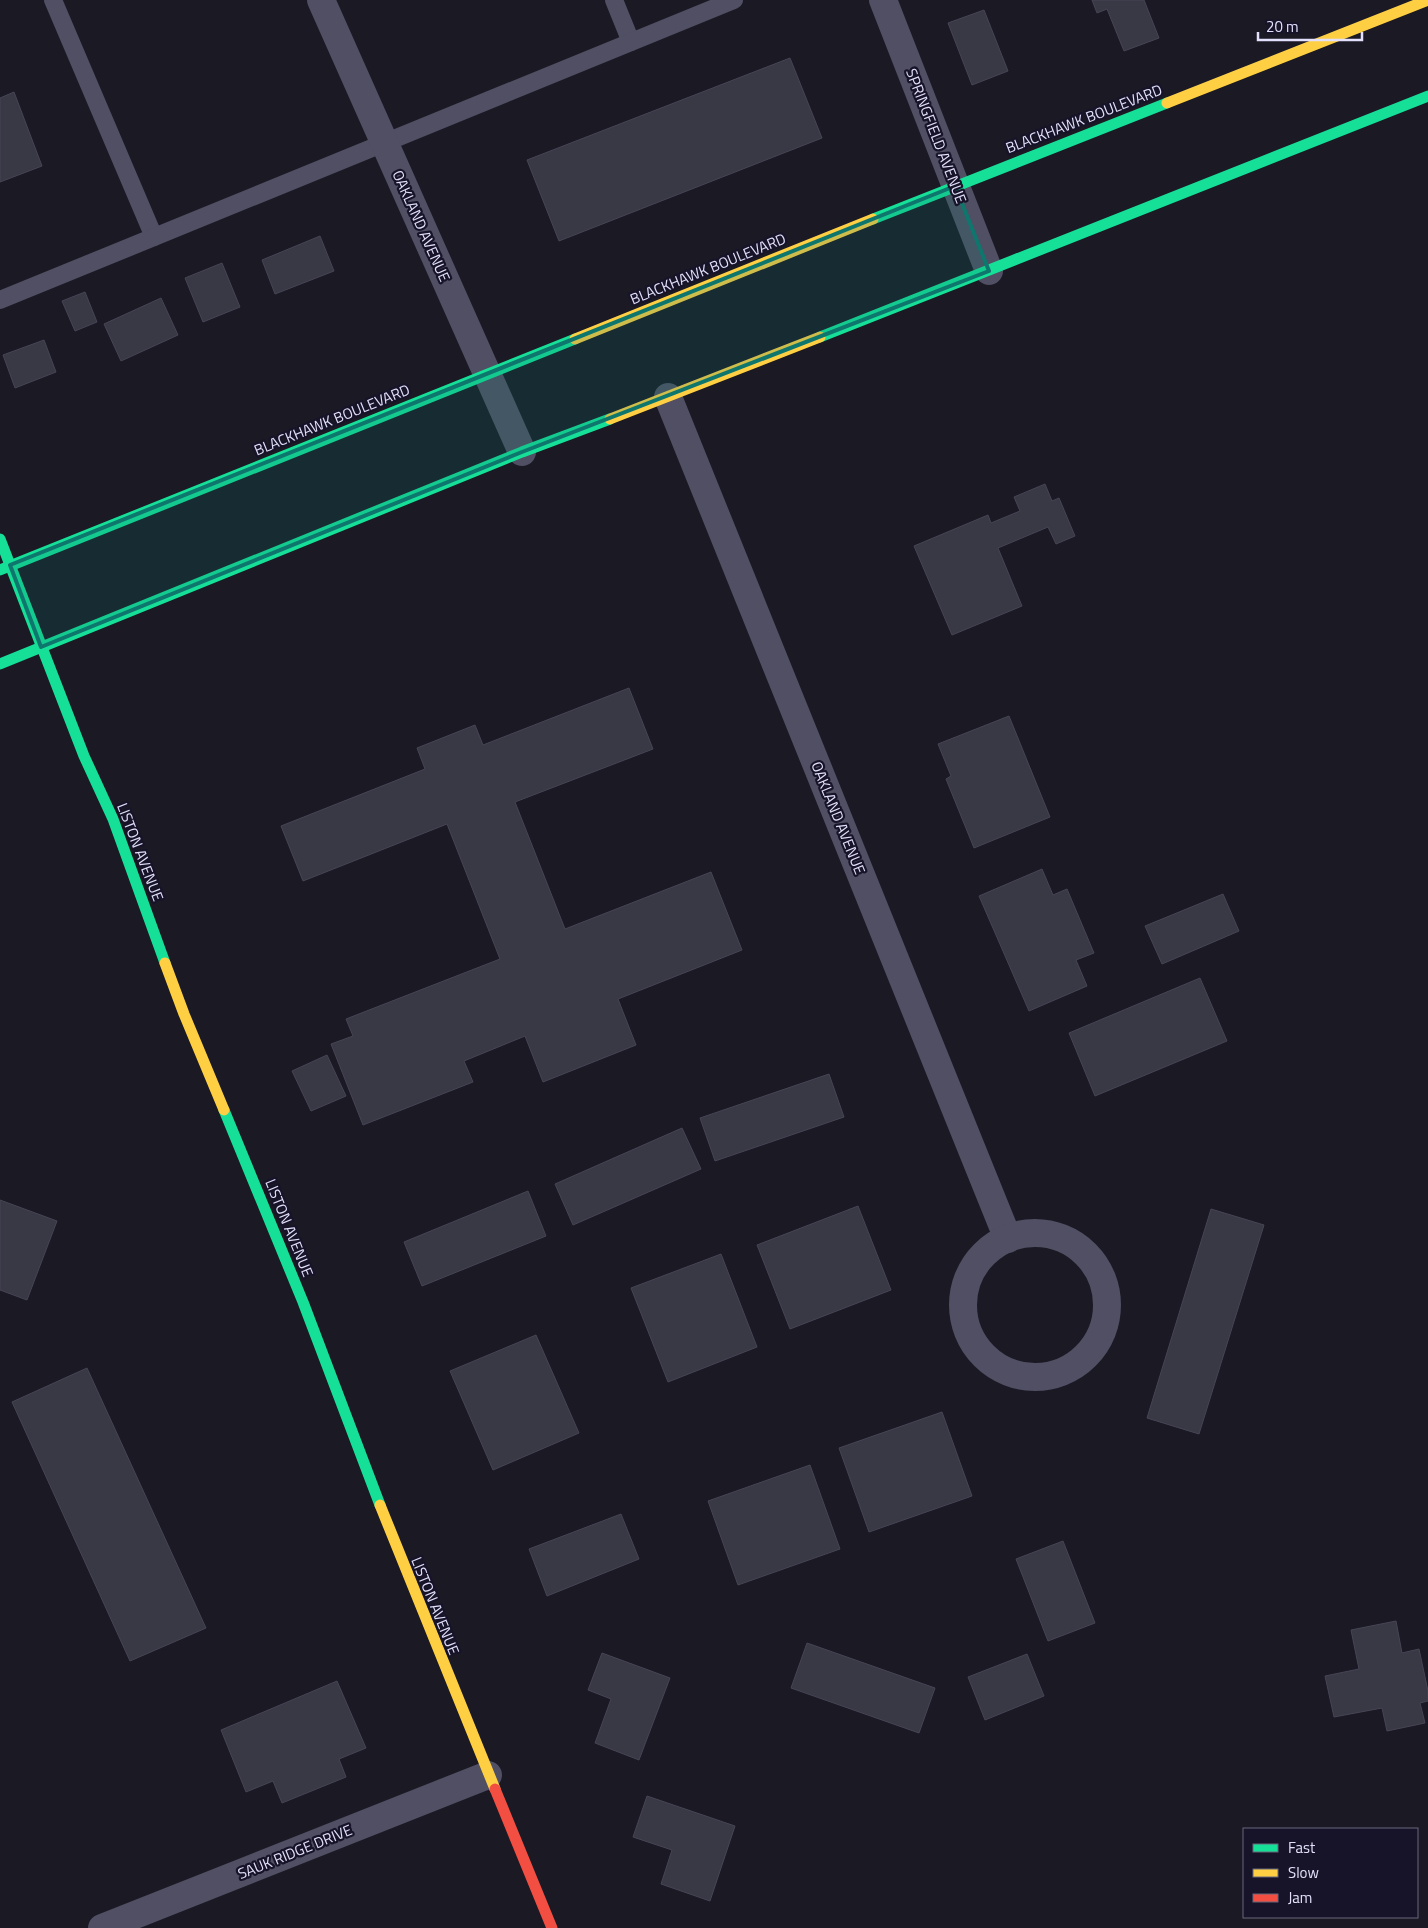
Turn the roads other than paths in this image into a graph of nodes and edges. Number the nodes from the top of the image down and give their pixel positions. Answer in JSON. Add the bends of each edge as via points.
{"nodes":[{"id":1,"x":53,"y":0,"type":"edge"},
{"id":2,"x":321,"y":0,"type":"edge"},
{"id":3,"x":614,"y":0,"type":"edge"},
{"id":4,"x":734,"y":0,"type":"edge"},
{"id":5,"x":883,"y":0,"type":"edge"},
{"id":6,"x":1428,"y":0,"type":"edge"},
{"id":7,"x":631,"y":42,"type":"junction"},
{"id":8,"x":1428,"y":96,"type":"edge"},
{"id":9,"x":385,"y":143,"type":"junction"},
{"id":10,"x":955,"y":186,"type":"junction"},
{"id":11,"x":154,"y":238,"type":"junction"},
{"id":12,"x":989,"y":271,"type":"junction"},
{"id":13,"x":0,"y":300,"type":"edge"},
{"id":14,"x":487,"y":374,"type":"junction"},
{"id":15,"x":668,"y":397,"type":"junction"},
{"id":16,"x":522,"y":452,"type":"junction"},
{"id":17,"x":0,"y":539,"type":"edge"},
{"id":18,"x":5,"y":568,"type":"edge"},
{"id":19,"x":41,"y":647,"type":"junction"},
{"id":20,"x":0,"y":664,"type":"edge"},
{"id":21,"x":1008,"y":1239,"type":"junction"},
{"id":22,"x":488,"y":1775,"type":"junction"},
{"id":23,"x":102,"y":1928,"type":"edge"},
{"id":24,"x":552,"y":1928,"type":"edge"}],
"edges":[{"from":1,"to":11,"type":"lane"},
{"from":2,"to":9,"type":"street","name":"OAKLAND AVENUE"},
{"from":3,"to":7,"type":"lane"},
{"from":4,"to":7,"type":"lane"},
{"from":5,"to":10,"type":"street","name":"SPRINGFIELD AVENUE"},
{"from":6,"to":10,"type":"main road","name":"BLACKHAWK BOULEVARD"},
{"from":7,"to":9,"type":"lane"},
{"from":8,"to":12,"type":"main road"},
{"from":9,"to":11,"type":"lane"},
{"from":9,"to":14,"type":"street","name":"OAKLAND AVENUE"},
{"from":10,"to":12,"type":"street","name":"SPRINGFIELD AVENUE"},
{"from":10,"to":14,"type":"main road","name":"BLACKHAWK BOULEVARD"},
{"from":11,"to":13,"type":"lane"},
{"from":12,"to":15,"type":"main road"},
{"from":14,"to":16,"type":"street","name":"OAKLAND AVENUE"},
{"from":14,"to":18,"type":"main road","name":"BLACKHAWK BOULEVARD"},
{"from":15,"to":16,"type":"main road"},
{"from":15,"to":21,"type":"street","name":"OAKLAND AVENUE"},
{"from":16,"to":19,"type":"main road"},
{"from":17,"to":18,"type":"main road","name":"LISTON AVENUE"},
{"from":18,"to":19,"type":"main road","name":"LISTON AVENUE"},
{"from":19,"to":20,"type":"main road"},
{"from":19,"to":22,"type":"main road","name":"LISTON AVENUE","via":[[113,819],[184,1014],[303,1302],[395,1545]]},
{"from":21,"to":21,"type":"street","via":[[1016,1235],[1041,1233],[1064,1238],[1084,1252],[1099,1271],[1107,1294],[1107,1318],[1102,1333],[1085,1359],[1065,1372],[1042,1377],[1018,1376],[996,1366],[979,1351],[967,1330],[962,1307],[966,1283],[977,1261],[995,1245]]},
{"from":22,"to":23,"type":"street","name":"SAUK RIDGE DRIVE"},
{"from":22,"to":24,"type":"main road","name":"LISTON AVENUE"}]}
